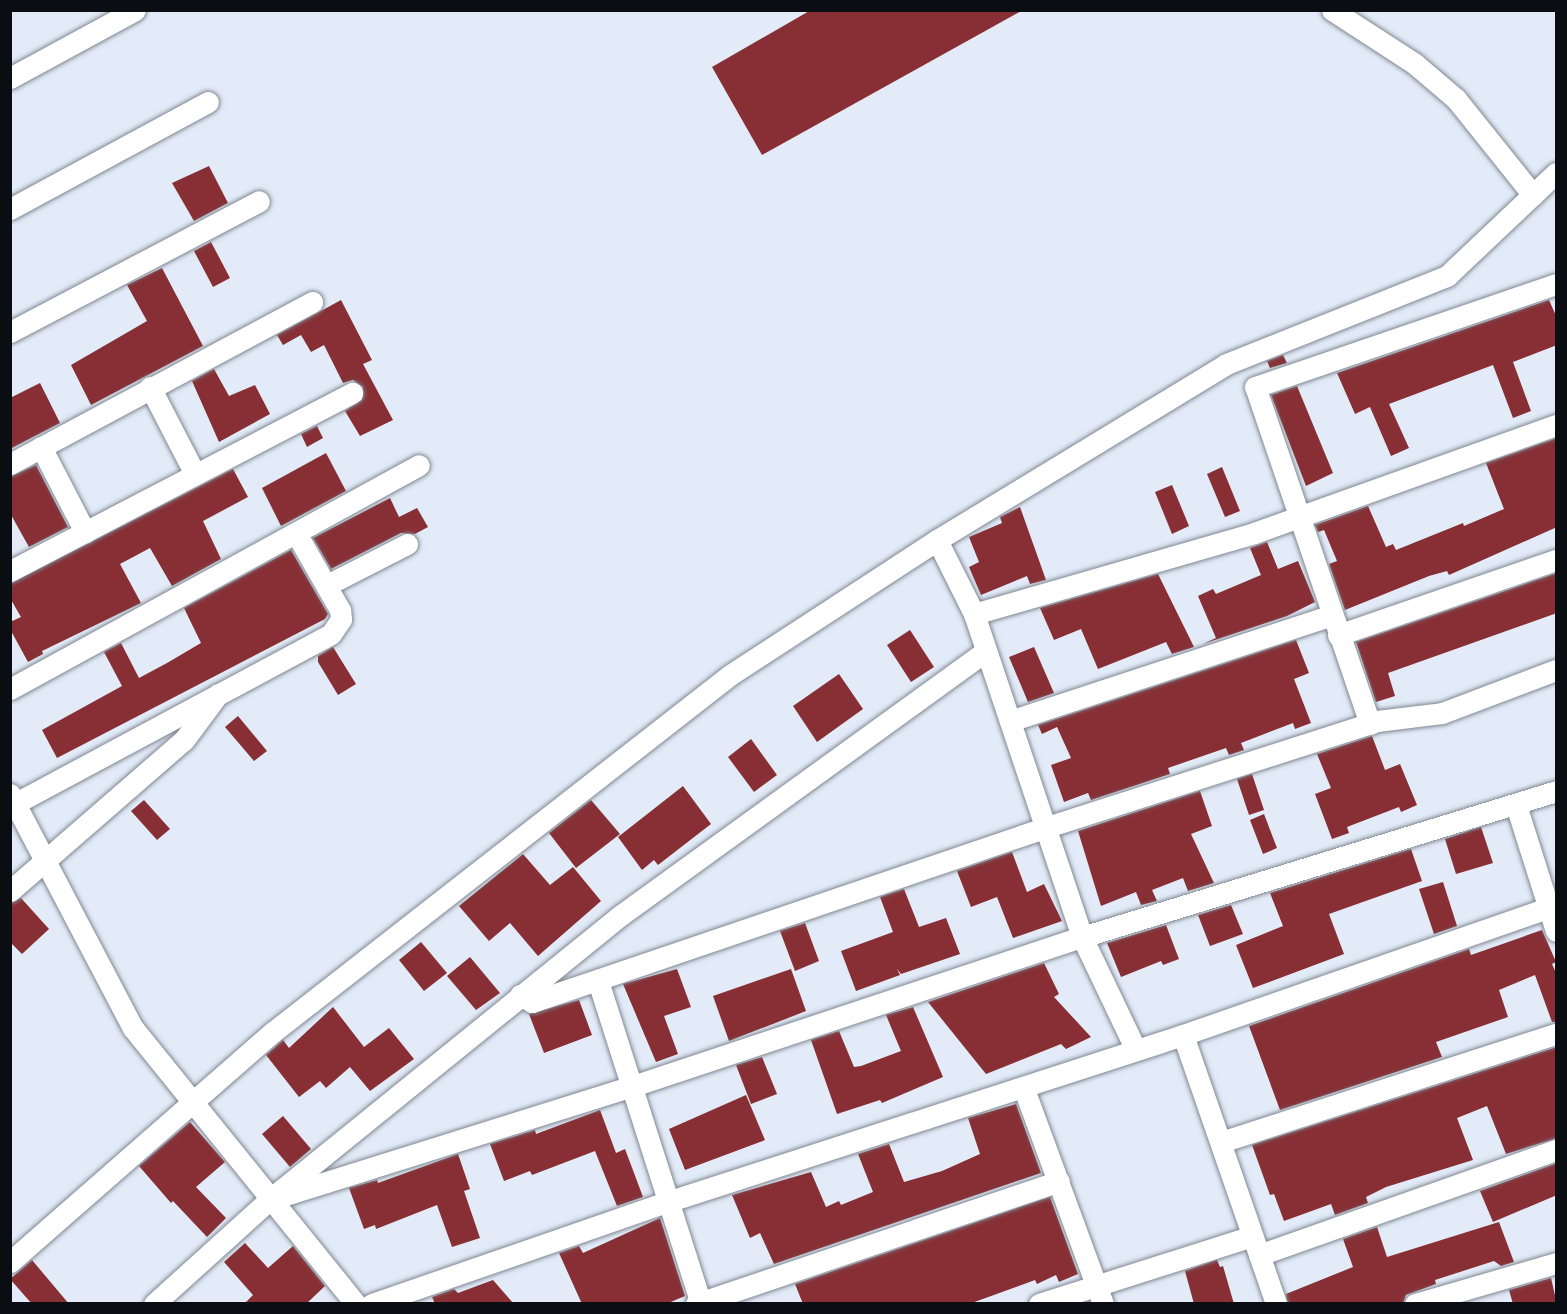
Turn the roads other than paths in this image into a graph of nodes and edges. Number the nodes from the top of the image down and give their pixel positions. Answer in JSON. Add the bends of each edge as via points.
{"nodes":[{"id":1,"x":135,"y":10,"type":"edge"},
{"id":2,"x":1332,"y":10,"type":"edge"},
{"id":3,"x":10,"y":78,"type":"edge"},
{"id":4,"x":208,"y":102,"type":"dead end"},
{"id":5,"x":1557,"y":173,"type":"edge"},
{"id":6,"x":1533,"y":195,"type":"junction"},
{"id":7,"x":259,"y":201,"type":"dead end"},
{"id":8,"x":10,"y":209,"type":"edge"},
{"id":9,"x":1557,"y":284,"type":"edge"},
{"id":10,"x":312,"y":302,"type":"dead end"},
{"id":11,"x":10,"y":332,"type":"edge"},
{"id":12,"x":150,"y":387,"type":"junction"},
{"id":13,"x":352,"y":393,"type":"dead end"},
{"id":14,"x":1557,"y":425,"type":"edge"},
{"id":15,"x":41,"y":447,"type":"junction"},
{"id":16,"x":10,"y":464,"type":"edge"},
{"id":17,"x":419,"y":465,"type":"dead end"},
{"id":18,"x":195,"y":474,"type":"junction"},
{"id":19,"x":1299,"y":517,"type":"junction"},
{"id":20,"x":85,"y":532,"type":"junction"},
{"id":21,"x":297,"y":535,"type":"junction"},
{"id":22,"x":937,"y":540,"type":"junction"},
{"id":23,"x":407,"y":544,"type":"dead end"},
{"id":24,"x":1557,"y":560,"type":"edge"},
{"id":25,"x":10,"y":571,"type":"edge"},
{"id":26,"x":327,"y":585,"type":"junction"},
{"id":27,"x":974,"y":614,"type":"junction"},
{"id":28,"x":1335,"y":625,"type":"junction"},
{"id":29,"x":986,"y":651,"type":"junction"},
{"id":30,"x":1557,"y":670,"type":"edge"},
{"id":31,"x":10,"y":689,"type":"edge"},
{"id":32,"x":219,"y":692,"type":"junction"},
{"id":33,"x":1010,"y":721,"type":"junction"},
{"id":34,"x":1370,"y":724,"type":"junction"},
{"id":35,"x":1557,"y":791,"type":"edge"},
{"id":36,"x":1516,"y":805,"type":"junction"},
{"id":37,"x":14,"y":807,"type":"edge"},
{"id":38,"x":1047,"y":827,"type":"junction"},
{"id":39,"x":44,"y":862,"type":"junction"},
{"id":40,"x":10,"y":891,"type":"edge"},
{"id":41,"x":1553,"y":907,"type":"edge"},
{"id":42,"x":1557,"y":931,"type":"edge"},
{"id":43,"x":1082,"y":938,"type":"junction"},
{"id":44,"x":598,"y":981,"type":"junction"},
{"id":45,"x":520,"y":995,"type":"junction"},
{"id":46,"x":1557,"y":1034,"type":"edge"},
{"id":47,"x":1183,"y":1035,"type":"junction"},
{"id":48,"x":1136,"y":1050,"type":"junction"},
{"id":49,"x":630,"y":1087,"type":"junction"},
{"id":50,"x":1024,"y":1089,"type":"junction"},
{"id":51,"x":192,"y":1103,"type":"junction"},
{"id":52,"x":1221,"y":1142,"type":"junction"},
{"id":53,"x":1557,"y":1150,"type":"edge"},
{"id":54,"x":1059,"y":1180,"type":"junction"},
{"id":55,"x":269,"y":1200,"type":"junction"},
{"id":56,"x":670,"y":1202,"type":"junction"},
{"id":57,"x":1256,"y":1245,"type":"junction"},
{"id":58,"x":10,"y":1262,"type":"edge"},
{"id":59,"x":1557,"y":1263,"type":"edge"},
{"id":60,"x":1100,"y":1294,"type":"edge"},
{"id":61,"x":699,"y":1303,"type":"edge"},
{"id":62,"x":153,"y":1304,"type":"edge"},
{"id":63,"x":356,"y":1304,"type":"edge"},
{"id":64,"x":372,"y":1304,"type":"edge"},
{"id":65,"x":1039,"y":1304,"type":"edge"},
{"id":66,"x":1276,"y":1304,"type":"edge"},
{"id":67,"x":1415,"y":1304,"type":"edge"}],
"edges":[{"from":1,"to":3,"type":"street"},
{"from":2,"to":6,"type":"street","via":[[1414,64],[1456,99]]},
{"from":4,"to":8,"type":"street"},
{"from":5,"to":6,"type":"street"},
{"from":6,"to":22,"type":"street","via":[[1447,276],[1226,364]]},
{"from":7,"to":11,"type":"street"},
{"from":9,"to":19,"type":"street","via":[[1255,387]]},
{"from":10,"to":12,"type":"street"},
{"from":12,"to":15,"type":"street"},
{"from":12,"to":18,"type":"street"},
{"from":13,"to":18,"type":"street"},
{"from":14,"to":19,"type":"street"},
{"from":15,"to":16,"type":"street"},
{"from":15,"to":20,"type":"street"},
{"from":17,"to":21,"type":"street"},
{"from":18,"to":20,"type":"street"},
{"from":19,"to":27,"type":"street"},
{"from":19,"to":28,"type":"street"},
{"from":20,"to":25,"type":"street"},
{"from":21,"to":26,"type":"street"},
{"from":21,"to":31,"type":"street"},
{"from":22,"to":27,"type":"street"},
{"from":22,"to":51,"type":"street","via":[[730,675],[273,1032]]},
{"from":23,"to":26,"type":"street"},
{"from":24,"to":28,"type":"street"},
{"from":26,"to":32,"type":"street","via":[[341,619],[331,634]]},
{"from":27,"to":29,"type":"street"},
{"from":28,"to":33,"type":"street"},
{"from":28,"to":34,"type":"street"},
{"from":29,"to":33,"type":"street"},
{"from":29,"to":45,"type":"street","via":[[621,915]]},
{"from":30,"to":34,"type":"street","via":[[1442,713]]},
{"from":32,"to":37,"type":"street"},
{"from":32,"to":39,"type":"street","via":[[184,740]]},
{"from":33,"to":38,"type":"street"},
{"from":34,"to":38,"type":"street"},
{"from":35,"to":36,"type":"street"},
{"from":36,"to":41,"type":"street"},
{"from":36,"to":43,"type":"street"},
{"from":37,"to":39,"type":"street"},
{"from":38,"to":43,"type":"street"},
{"from":38,"to":44,"type":"street"},
{"from":39,"to":40,"type":"street"},
{"from":39,"to":51,"type":"street","via":[[133,1028]]},
{"from":41,"to":42,"type":"street"},
{"from":41,"to":47,"type":"street"},
{"from":43,"to":48,"type":"street"},
{"from":43,"to":49,"type":"street"},
{"from":44,"to":45,"type":"street","via":[[532,1002]]},
{"from":44,"to":49,"type":"street"},
{"from":45,"to":55,"type":"street"},
{"from":46,"to":52,"type":"street"},
{"from":47,"to":48,"type":"street"},
{"from":47,"to":52,"type":"street"},
{"from":48,"to":50,"type":"street"},
{"from":49,"to":55,"type":"street"},
{"from":49,"to":56,"type":"street"},
{"from":50,"to":54,"type":"street"},
{"from":50,"to":56,"type":"street"},
{"from":51,"to":55,"type":"street"},
{"from":51,"to":58,"type":"street"},
{"from":52,"to":57,"type":"street"},
{"from":53,"to":57,"type":"street"},
{"from":54,"to":60,"type":"street"},
{"from":54,"to":61,"type":"street"},
{"from":55,"to":62,"type":"street"},
{"from":55,"to":63,"type":"street"},
{"from":56,"to":61,"type":"street"},
{"from":56,"to":64,"type":"street"},
{"from":57,"to":60,"type":"street"},
{"from":57,"to":66,"type":"street"},
{"from":59,"to":67,"type":"street"},
{"from":60,"to":65,"type":"street"}]}
